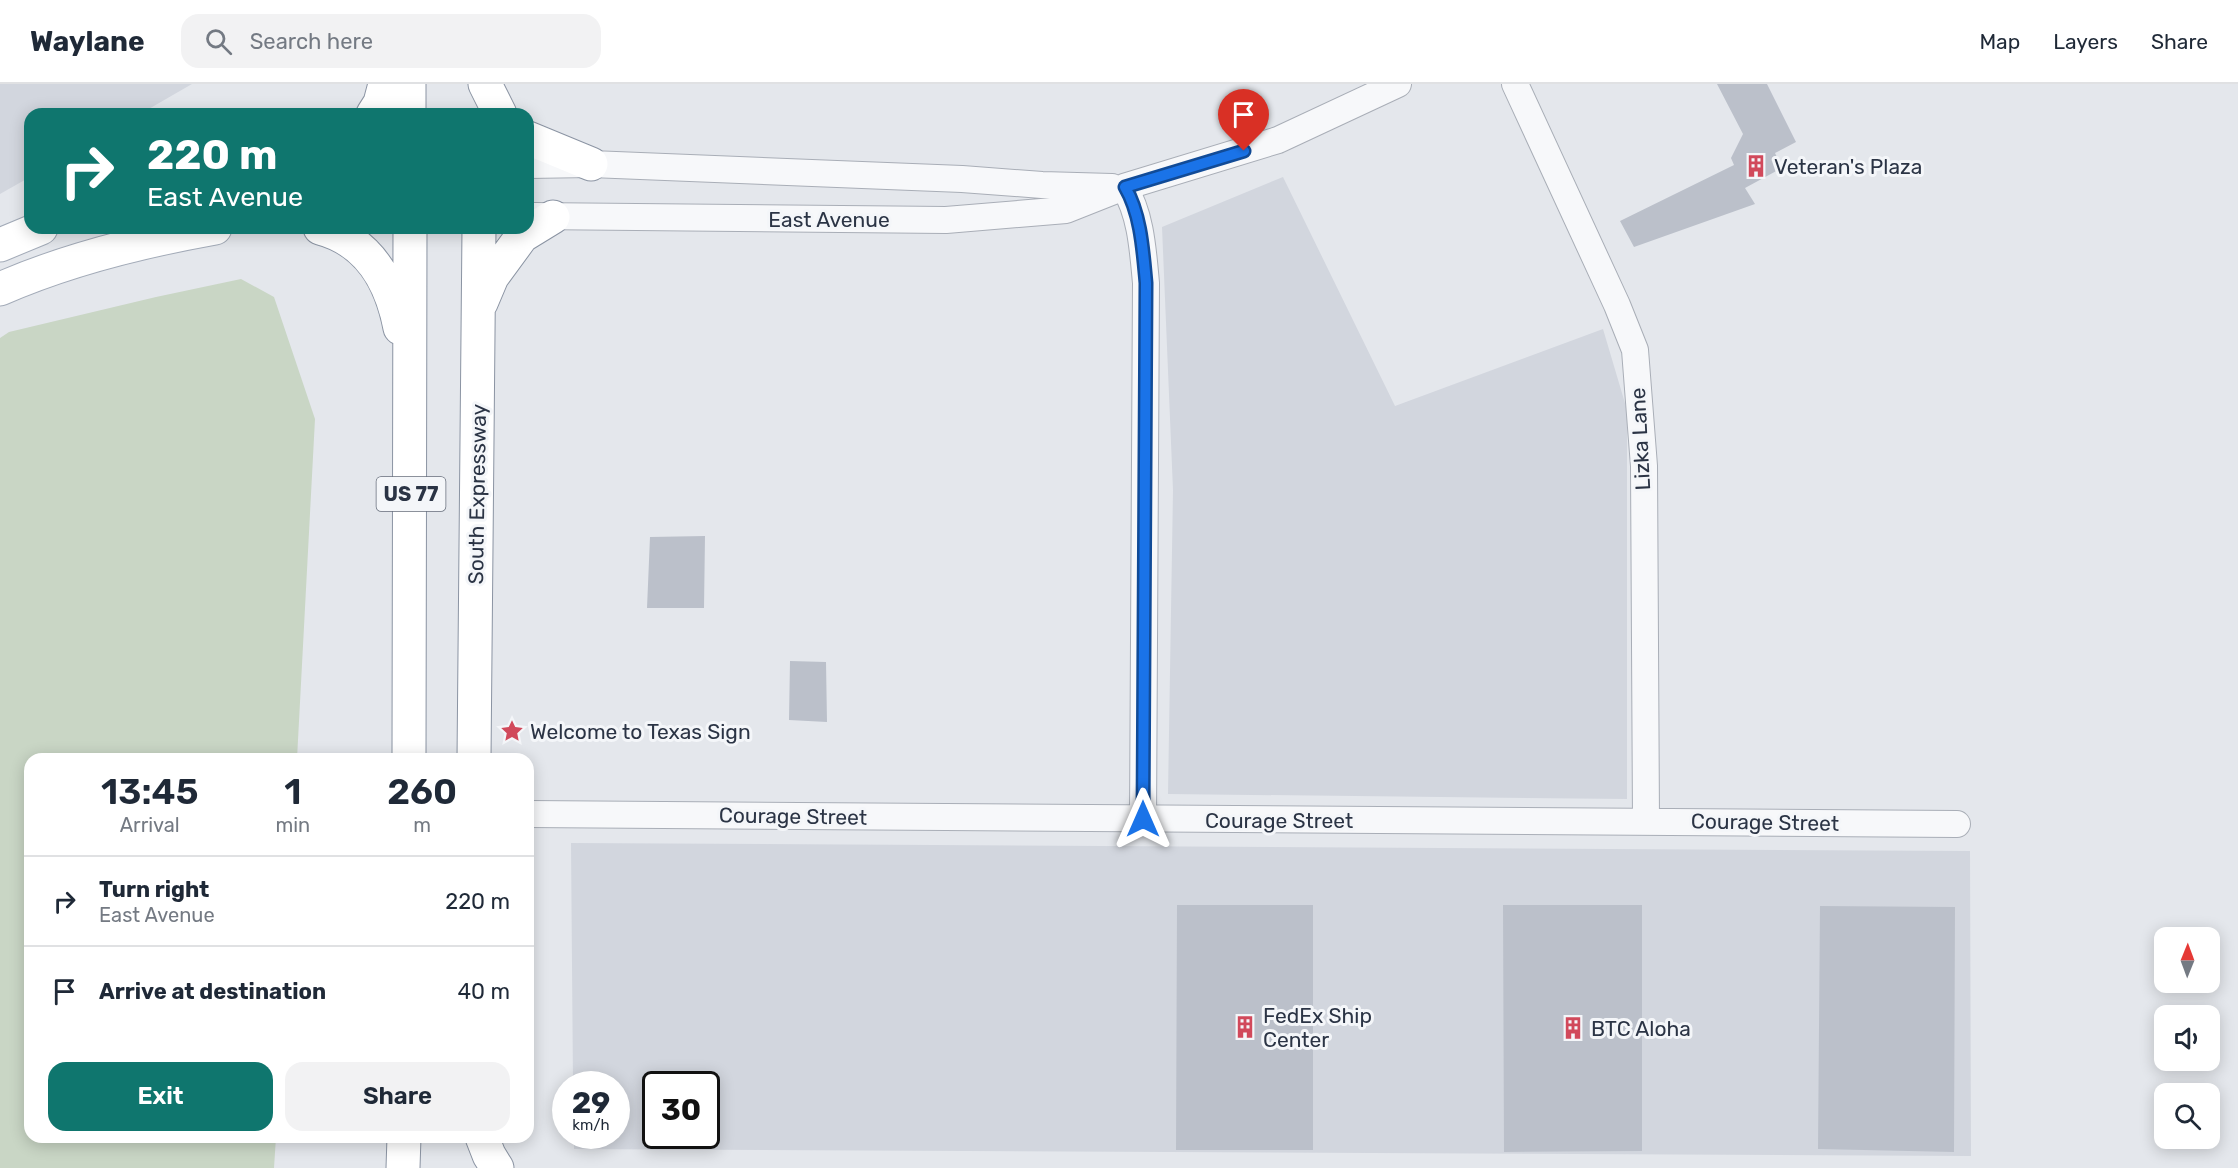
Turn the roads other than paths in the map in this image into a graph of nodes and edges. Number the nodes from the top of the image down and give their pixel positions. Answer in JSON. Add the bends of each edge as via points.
{"nodes":[{"id":1,"x":385,"y":84,"type":"edge"},
{"id":2,"x":409,"y":84,"type":"edge"},
{"id":3,"x":480,"y":84,"type":"edge"},
{"id":4,"x":485,"y":84,"type":"edge"},
{"id":5,"x":1398,"y":84,"type":"edge"},
{"id":6,"x":1515,"y":84,"type":"edge"},
{"id":7,"x":377,"y":108,"type":"edge"},
{"id":8,"x":409,"y":108,"type":"edge"},
{"id":9,"x":479,"y":108,"type":"edge"},
{"id":10,"x":497,"y":108,"type":"edge"},
{"id":11,"x":534,"y":140,"type":"edge"},
{"id":12,"x":591,"y":164,"type":"junction"},
{"id":13,"x":534,"y":165,"type":"edge"},
{"id":14,"x":1125,"y":187,"type":"junction"},
{"id":15,"x":540,"y":217,"type":"edge"},
{"id":16,"x":26,"y":234,"type":"edge"},
{"id":17,"x":187,"y":234,"type":"edge"},
{"id":18,"x":335,"y":234,"type":"edge"},
{"id":19,"x":410,"y":234,"type":"edge"},
{"id":20,"x":479,"y":234,"type":"edge"},
{"id":21,"x":524,"y":234,"type":"edge"},
{"id":22,"x":0,"y":244,"type":"edge"},
{"id":23,"x":0,"y":289,"type":"edge"},
{"id":24,"x":479,"y":307,"type":"junction"},
{"id":25,"x":411,"y":388,"type":"junction"},
{"id":26,"x":409,"y":753,"type":"edge"},
{"id":27,"x":474,"y":753,"type":"edge"},
{"id":28,"x":534,"y":814,"type":"edge"},
{"id":29,"x":1143,"y":819,"type":"junction"},
{"id":30,"x":1646,"y":821,"type":"junction"},
{"id":31,"x":1957,"y":824,"type":"dead end"},
{"id":32,"x":404,"y":1143,"type":"edge"},
{"id":33,"x":469,"y":1143,"type":"edge"},
{"id":34,"x":484,"y":1143,"type":"edge"},
{"id":35,"x":403,"y":1168,"type":"edge"},
{"id":36,"x":469,"y":1168,"type":"edge"},
{"id":37,"x":497,"y":1168,"type":"edge"}],
"edges":[{"from":1,"to":7,"type":"main road"},
{"from":2,"to":8,"type":"main road"},
{"from":3,"to":9,"type":"main road"},
{"from":4,"to":10,"type":"main road"},
{"from":5,"to":14,"type":"street","name":"East Avenue","via":[[1278,140]]},
{"from":6,"to":30,"type":"street","name":"Lizka Lane","via":[[1635,350],[1644,466]]},
{"from":11,"to":12,"type":"main road"},
{"from":12,"to":13,"type":"street","name":"East Avenue"},
{"from":12,"to":14,"type":"street","name":"East Avenue"},
{"from":14,"to":15,"type":"street","name":"East Avenue","via":[[1066,210],[958,219]]},
{"from":14,"to":29,"type":"street","via":[[1140,231],[1146,283]]},
{"from":16,"to":22,"type":"main road"},
{"from":17,"to":23,"type":"main road","via":[[94,254]]},
{"from":18,"to":25,"type":"main road","via":[[353,241],[370,257],[388,288],[398,316]]},
{"from":19,"to":25,"type":"main road","number":"US 77"},
{"from":20,"to":24,"type":"main road","name":"South Expressway","number":"US 77"},
{"from":21,"to":24,"type":"main road","via":[[492,277]]},
{"from":24,"to":27,"type":"main road","name":"South Expressway","number":"US 77"},
{"from":25,"to":26,"type":"main road","number":"US 77"},
{"from":28,"to":29,"type":"street","name":"Courage Street"},
{"from":29,"to":30,"type":"street","name":"Courage Street"},
{"from":30,"to":31,"type":"street","name":"Courage Street"},
{"from":32,"to":35,"type":"main road"},
{"from":33,"to":36,"type":"main road"},
{"from":34,"to":37,"type":"main road"}]}
